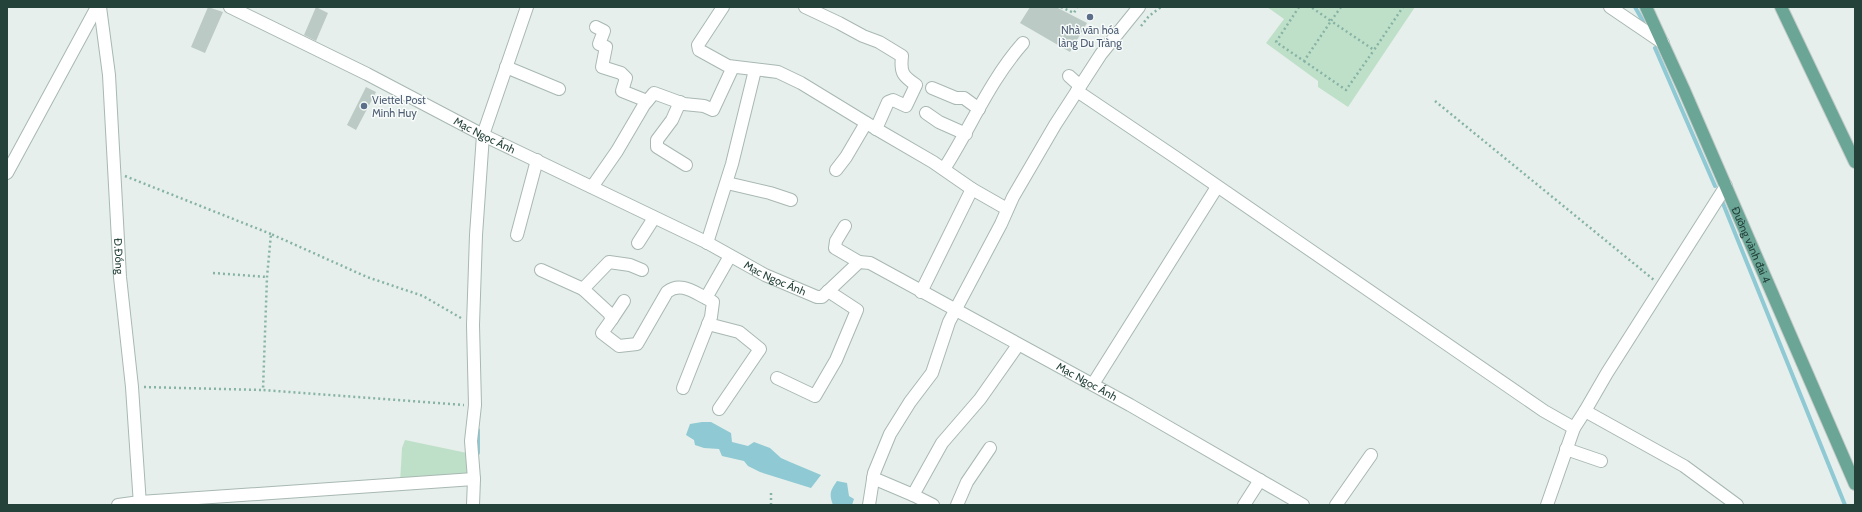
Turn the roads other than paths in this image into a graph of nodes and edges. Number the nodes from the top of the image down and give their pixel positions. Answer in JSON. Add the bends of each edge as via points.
{"nodes":[{"id":1,"x":97,"y":7,"type":"edge"},
{"id":2,"x":100,"y":7,"type":"edge"},
{"id":3,"x":230,"y":7,"type":"edge"},
{"id":4,"x":527,"y":7,"type":"edge"},
{"id":5,"x":723,"y":7,"type":"edge"},
{"id":6,"x":805,"y":7,"type":"edge"},
{"id":7,"x":1139,"y":7,"type":"edge"},
{"id":8,"x":1610,"y":7,"type":"edge"},
{"id":9,"x":1646,"y":7,"type":"edge"},
{"id":10,"x":1781,"y":7,"type":"edge"},
{"id":11,"x":596,"y":27,"type":"dead end"},
{"id":12,"x":1023,"y":43,"type":"dead end"},
{"id":13,"x":1663,"y":43,"type":"junction"},
{"id":14,"x":506,"y":67,"type":"junction"},
{"id":15,"x":732,"y":67,"type":"junction"},
{"id":16,"x":755,"y":70,"type":"junction"},
{"id":17,"x":1069,"y":76,"type":"dead end"},
{"id":18,"x":932,"y":88,"type":"dead end"},
{"id":19,"x":559,"y":89,"type":"dead end"},
{"id":20,"x":1078,"y":89,"type":"junction"},
{"id":21,"x":647,"y":101,"type":"junction"},
{"id":22,"x":680,"y":102,"type":"junction"},
{"id":23,"x":979,"y":108,"type":"junction"},
{"id":24,"x":926,"y":113,"type":"dead end"},
{"id":25,"x":871,"y":126,"type":"junction"},
{"id":26,"x":966,"y":134,"type":"junction"},
{"id":27,"x":483,"y":135,"type":"junction"},
{"id":28,"x":537,"y":160,"type":"junction"},
{"id":29,"x":1855,"y":162,"type":"edge"},
{"id":30,"x":686,"y":165,"type":"dead end"},
{"id":31,"x":944,"y":169,"type":"junction"},
{"id":32,"x":836,"y":170,"type":"dead end"},
{"id":33,"x":7,"y":173,"type":"edge"},
{"id":34,"x":727,"y":182,"type":"junction"},
{"id":35,"x":1726,"y":186,"type":"junction"},
{"id":36,"x":592,"y":187,"type":"junction"},
{"id":37,"x":1217,"y":187,"type":"junction"},
{"id":38,"x":972,"y":189,"type":"junction"},
{"id":39,"x":791,"y":200,"type":"dead end"},
{"id":40,"x":1007,"y":209,"type":"junction"},
{"id":41,"x":654,"y":218,"type":"junction"},
{"id":42,"x":845,"y":226,"type":"dead end"},
{"id":43,"x":517,"y":235,"type":"dead end"},
{"id":44,"x":638,"y":243,"type":"dead end"},
{"id":45,"x":707,"y":243,"type":"junction"},
{"id":46,"x":730,"y":256,"type":"junction"},
{"id":47,"x":859,"y":262,"type":"junction"},
{"id":48,"x":541,"y":270,"type":"dead end"},
{"id":49,"x":642,"y":270,"type":"dead end"},
{"id":50,"x":583,"y":289,"type":"junction"},
{"id":51,"x":828,"y":291,"type":"junction"},
{"id":52,"x":921,"y":292,"type":"junction"},
{"id":53,"x":706,"y":298,"type":"junction"},
{"id":54,"x":624,"y":301,"type":"dead end"},
{"id":55,"x":955,"y":310,"type":"junction"},
{"id":56,"x":612,"y":319,"type":"junction"},
{"id":57,"x":708,"y":324,"type":"junction"},
{"id":58,"x":1018,"y":345,"type":"junction"},
{"id":59,"x":777,"y":378,"type":"dead end"},
{"id":60,"x":1093,"y":384,"type":"junction"},
{"id":61,"x":683,"y":388,"type":"dead end"},
{"id":62,"x":719,"y":409,"type":"dead end"},
{"id":63,"x":1585,"y":411,"type":"junction"},
{"id":64,"x":1574,"y":428,"type":"junction"},
{"id":65,"x":990,"y":448,"type":"dead end"},
{"id":66,"x":1566,"y":449,"type":"junction"},
{"id":67,"x":1371,"y":455,"type":"dead end"},
{"id":68,"x":1602,"y":461,"type":"dead end"},
{"id":69,"x":474,"y":478,"type":"junction"},
{"id":70,"x":873,"y":478,"type":"junction"},
{"id":71,"x":1260,"y":480,"type":"junction"},
{"id":72,"x":1855,"y":484,"type":"edge"},
{"id":73,"x":913,"y":494,"type":"junction"},
{"id":74,"x":140,"y":504,"type":"edge"},
{"id":75,"x":1548,"y":504,"type":"edge"},
{"id":76,"x":118,"y":505,"type":"edge"},
{"id":77,"x":473,"y":505,"type":"edge"},
{"id":78,"x":869,"y":505,"type":"edge"},
{"id":79,"x":933,"y":505,"type":"edge"},
{"id":80,"x":957,"y":505,"type":"edge"},
{"id":81,"x":1244,"y":505,"type":"edge"},
{"id":82,"x":1303,"y":505,"type":"edge"},
{"id":83,"x":1336,"y":505,"type":"edge"},
{"id":84,"x":1737,"y":505,"type":"edge"}],
"edges":[{"from":1,"to":33,"type":"street"},
{"from":2,"to":74,"type":"street","name":"Đ.Đồng","via":[[109,75],[120,277],[132,387]]},
{"from":3,"to":27,"type":"street","name":"Mạc Ngọc Ánh","via":[[367,74]]},
{"from":4,"to":14,"type":"street"},
{"from":5,"to":15,"type":"street","via":[[698,45],[699,50]]},
{"from":6,"to":25,"type":"street","via":[[889,52],[902,56],[902,72],[916,85],[906,106],[893,100],[888,102]]},
{"from":7,"to":20,"type":"street"},
{"from":8,"to":13,"type":"street"},
{"from":9,"to":13,"type":"main road","name":"Đường vành đai 4"},
{"from":10,"to":29,"type":"main road"},
{"from":11,"to":21,"type":"street","via":[[604,31],[599,44],[606,47],[602,68],[621,73],[626,78],[622,91]]},
{"from":12,"to":23,"type":"street","via":[[992,84]]},
{"from":13,"to":35,"type":"main road","name":"Đường vành đai 4"},
{"from":14,"to":19,"type":"street"},
{"from":14,"to":27,"type":"street"},
{"from":15,"to":16,"type":"street"},
{"from":15,"to":22,"type":"street","via":[[713,110]]},
{"from":16,"to":25,"type":"street","via":[[778,72],[801,83]]},
{"from":16,"to":34,"type":"street"},
{"from":17,"to":20,"type":"street"},
{"from":18,"to":23,"type":"street","via":[[956,98],[964,98]]},
{"from":20,"to":37,"type":"street"},
{"from":20,"to":40,"type":"street"},
{"from":21,"to":22,"type":"street","via":[[654,92]]},
{"from":21,"to":36,"type":"street"},
{"from":22,"to":30,"type":"street","via":[[672,120],[657,140],[657,147]]},
{"from":23,"to":26,"type":"street"},
{"from":24,"to":26,"type":"street"},
{"from":25,"to":31,"type":"street"},
{"from":25,"to":32,"type":"street"},
{"from":26,"to":31,"type":"street"},
{"from":27,"to":28,"type":"street","name":"Mạc Ngọc Ánh"},
{"from":27,"to":69,"type":"street","via":[[472,325],[475,406],[471,441]]},
{"from":28,"to":36,"type":"street","name":"Mạc Ngọc Ánh"},
{"from":28,"to":43,"type":"street"},
{"from":31,"to":38,"type":"street"},
{"from":34,"to":39,"type":"street"},
{"from":34,"to":45,"type":"street"},
{"from":35,"to":63,"type":"street"},
{"from":35,"to":72,"type":"main road","name":"Đường vành đai 4"},
{"from":36,"to":41,"type":"street","name":"Mạc Ngọc Ánh"},
{"from":37,"to":60,"type":"street"},
{"from":37,"to":64,"type":"street","via":[[1544,411]]},
{"from":38,"to":40,"type":"street"},
{"from":38,"to":52,"type":"street"},
{"from":40,"to":55,"type":"street"},
{"from":41,"to":44,"type":"street"},
{"from":41,"to":45,"type":"street","name":"Mạc Ngọc Ánh"},
{"from":42,"to":47,"type":"street","name":"Mạc Ngọc Ánh","via":[[835,248]]},
{"from":45,"to":46,"type":"street","name":"Mạc Ngọc Ánh"},
{"from":46,"to":51,"type":"street","name":"Mạc Ngọc Ánh","via":[[765,275],[819,297]]},
{"from":46,"to":53,"type":"street"},
{"from":47,"to":51,"type":"street"},
{"from":47,"to":52,"type":"street","name":"Mạc Ngọc Ánh","via":[[870,263]]},
{"from":48,"to":50,"type":"street"},
{"from":49,"to":50,"type":"street","via":[[630,265],[609,262]]},
{"from":50,"to":56,"type":"street","via":[[609,313]]},
{"from":51,"to":59,"type":"street","via":[[857,310],[836,360],[815,396]]},
{"from":52,"to":55,"type":"street","name":"Mạc Ngọc Ánh"},
{"from":53,"to":56,"type":"street","via":[[680,286],[667,292],[637,344],[619,346],[602,333]]},
{"from":53,"to":57,"type":"street","via":[[713,302]]},
{"from":54,"to":56,"type":"street"},
{"from":55,"to":58,"type":"street","name":"Mạc Ngọc Ánh"},
{"from":55,"to":70,"type":"street","via":[[932,373],[890,434]]},
{"from":57,"to":61,"type":"street"},
{"from":57,"to":62,"type":"street","via":[[739,332],[760,349]]},
{"from":58,"to":60,"type":"street","name":"Mạc Ngọc Ánh"},
{"from":58,"to":73,"type":"street","via":[[980,399],[942,443]]},
{"from":60,"to":71,"type":"street","name":"Mạc Ngọc Ánh"},
{"from":63,"to":64,"type":"street"},
{"from":63,"to":84,"type":"street","via":[[1684,466]]},
{"from":64,"to":66,"type":"street"},
{"from":65,"to":80,"type":"street","via":[[967,482]]},
{"from":66,"to":68,"type":"street"},
{"from":66,"to":75,"type":"street"},
{"from":67,"to":83,"type":"street"},
{"from":69,"to":74,"type":"street"},
{"from":69,"to":77,"type":"street"},
{"from":70,"to":73,"type":"street"},
{"from":70,"to":78,"type":"street"},
{"from":71,"to":81,"type":"street"},
{"from":71,"to":82,"type":"street","name":"Mạc Ngọc Ánh"},
{"from":73,"to":79,"type":"street"},
{"from":74,"to":76,"type":"street"}]}
